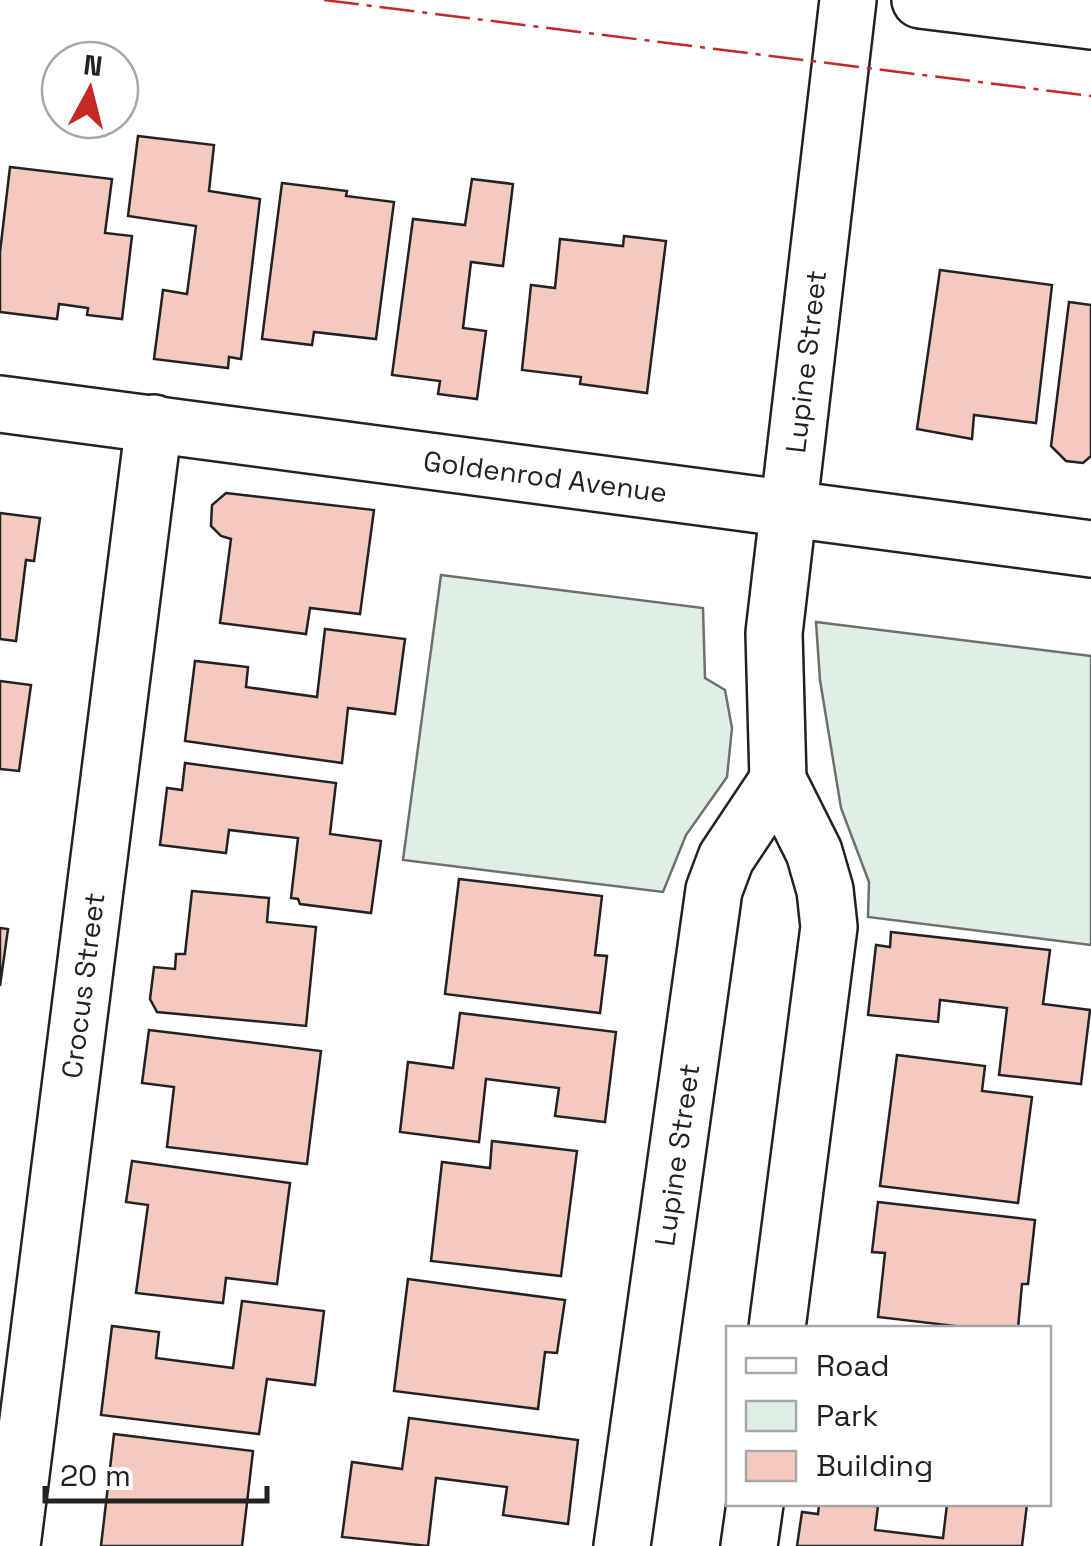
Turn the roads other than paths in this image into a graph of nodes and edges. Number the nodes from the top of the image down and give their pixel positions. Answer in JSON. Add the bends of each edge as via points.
{"nodes":[{"id":1,"x":848,"y":0,"type":"edge"},
{"id":2,"x":920,"y":0,"type":"edge"},
{"id":3,"x":1091,"y":21,"type":"edge"},
{"id":4,"x":0,"y":404,"type":"edge"},
{"id":5,"x":154,"y":422,"type":"junction"},
{"id":6,"x":788,"y":506,"type":"junction"},
{"id":7,"x":1091,"y":549,"type":"edge"},
{"id":8,"x":778,"y":780,"type":"junction"},
{"id":9,"x":777,"y":1326,"type":"edge"},
{"id":10,"x":755,"y":1506,"type":"edge"},
{"id":11,"x":12,"y":1546,"type":"edge"},
{"id":12,"x":622,"y":1546,"type":"edge"},
{"id":13,"x":749,"y":1546,"type":"edge"}],
"edges":[{"from":1,"to":6,"type":"street","name":"Lupine Street"},
{"from":2,"to":3,"type":"street"},
{"from":4,"to":5,"type":"street","name":"Goldenrod Avenue"},
{"from":5,"to":6,"type":"street","name":"Goldenrod Avenue"},
{"from":5,"to":11,"type":"street","name":"Crocus Street"},
{"from":6,"to":7,"type":"street","name":"Goldenrod Avenue"},
{"from":6,"to":8,"type":"street","name":"Lupine Street","via":[[774,632]]},
{"from":8,"to":9,"type":"street","name":"Lupine Street","via":[[814,852],[829,927]]},
{"from":8,"to":12,"type":"street","name":"Lupine Street","via":[[726,858],[714,890]]},
{"from":10,"to":13,"type":"street"}]}
